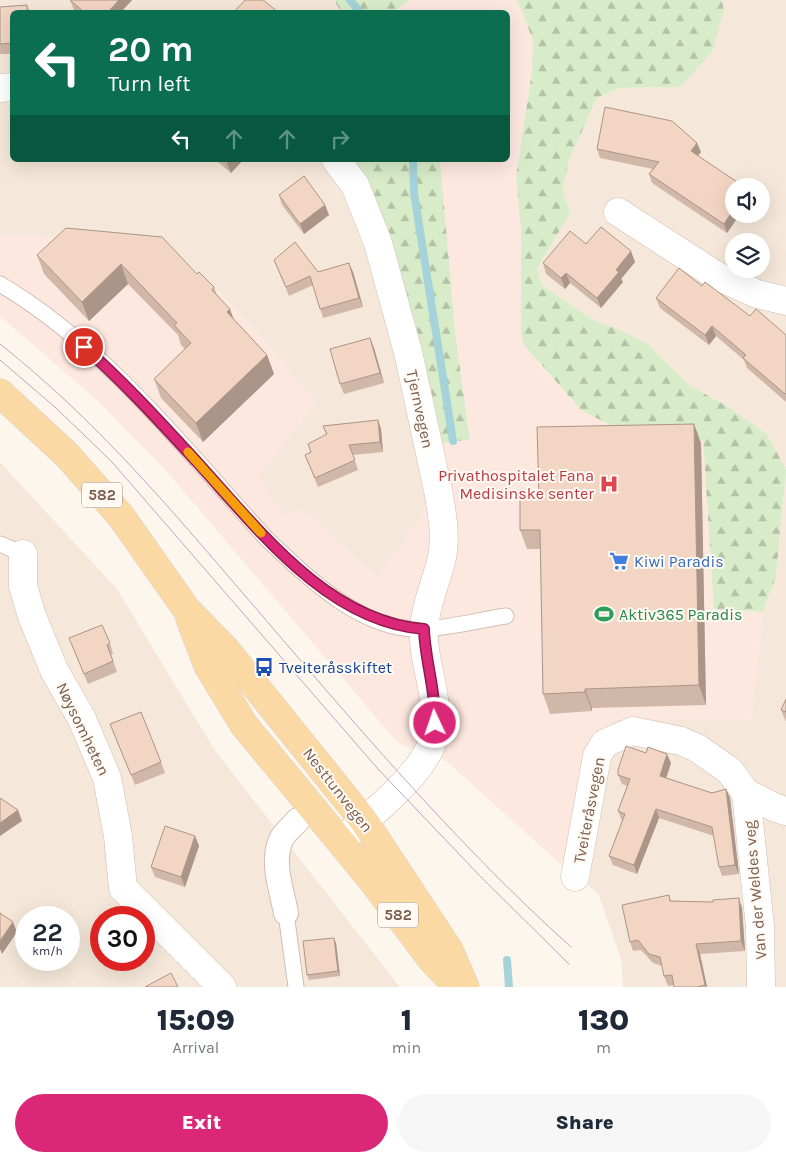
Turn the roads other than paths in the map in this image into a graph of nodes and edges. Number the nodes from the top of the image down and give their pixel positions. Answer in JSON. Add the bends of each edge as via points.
{"nodes":[{"id":1,"x":337,"y":162,"type":"edge"},
{"id":2,"x":618,"y":212,"type":"dead end"},
{"id":3,"x":0,"y":284,"type":"edge"},
{"id":4,"x":786,"y":301,"type":"edge"},
{"id":5,"x":0,"y":393,"type":"edge"},
{"id":6,"x":12,"y":549,"type":"edge"},
{"id":7,"x":187,"y":610,"type":"junction"},
{"id":8,"x":506,"y":616,"type":"dead end"},
{"id":9,"x":424,"y":629,"type":"junction"},
{"id":10,"x":746,"y":793,"type":"junction"},
{"id":11,"x":786,"y":811,"type":"edge"},
{"id":12,"x":298,"y":820,"type":"dead end"},
{"id":13,"x":364,"y":821,"type":"junction"},
{"id":14,"x":340,"y":841,"type":"junction"},
{"id":15,"x":575,"y":877,"type":"dead end"},
{"id":16,"x":286,"y":913,"type":"joint"},
{"id":17,"x":222,"y":987,"type":"edge"},
{"id":18,"x":296,"y":987,"type":"edge"},
{"id":19,"x":458,"y":987,"type":"edge"},
{"id":20,"x":465,"y":987,"type":"edge"},
{"id":21,"x":761,"y":987,"type":"edge"}],
"edges":[{"from":1,"to":9,"type":"street","name":"Tjernvegen","via":[[354,185],[378,243],[408,352],[443,516],[441,561],[430,592]]},
{"from":2,"to":4,"type":"street","via":[[717,276],[757,294]]},
{"from":3,"to":9,"type":"lane","via":[[72,335],[110,370],[291,562],[352,608],[402,628]]},
{"from":5,"to":7,"type":"main road","name":"Nesttunvegen","number":"582","via":[[67,455],[120,515]]},
{"from":6,"to":17,"type":"street","name":"Nøysomheten","via":[[32,616],[54,670],[82,719],[107,778],[118,836],[123,888]]},
{"from":7,"to":13,"type":"main road","name":"Nesttunvegen","number":"582","via":[[227,651]]},
{"from":7,"to":14,"type":"main road","name":"Nesttunvegen","number":"582","via":[[208,666],[224,695],[279,770]]},
{"from":8,"to":9,"type":"lane"},
{"from":9,"to":13,"type":"street","name":"Tjernvegen","via":[[435,708],[431,746],[415,770]]},
{"from":10,"to":11,"type":"street","name":"Tveiteråsvegen"},
{"from":10,"to":15,"type":"street","name":"Tveiteråsvegen","via":[[730,771],[681,741],[633,731],[605,743],[597,756]]},
{"from":10,"to":21,"type":"street","name":"Van der Weldes veg","via":[[760,927]]},
{"from":12,"to":16,"type":"street","via":[[281,839],[278,856],[278,880]]},
{"from":13,"to":14,"type":"street","name":"Tjernvegen"},
{"from":13,"to":20,"type":"main road","name":"Nesttunvegen","number":"582","via":[[449,950]]},
{"from":14,"to":19,"type":"main road","name":"Nesttunvegen","number":"582","via":[[432,960]]},
{"from":16,"to":18,"type":"lane"}]}
